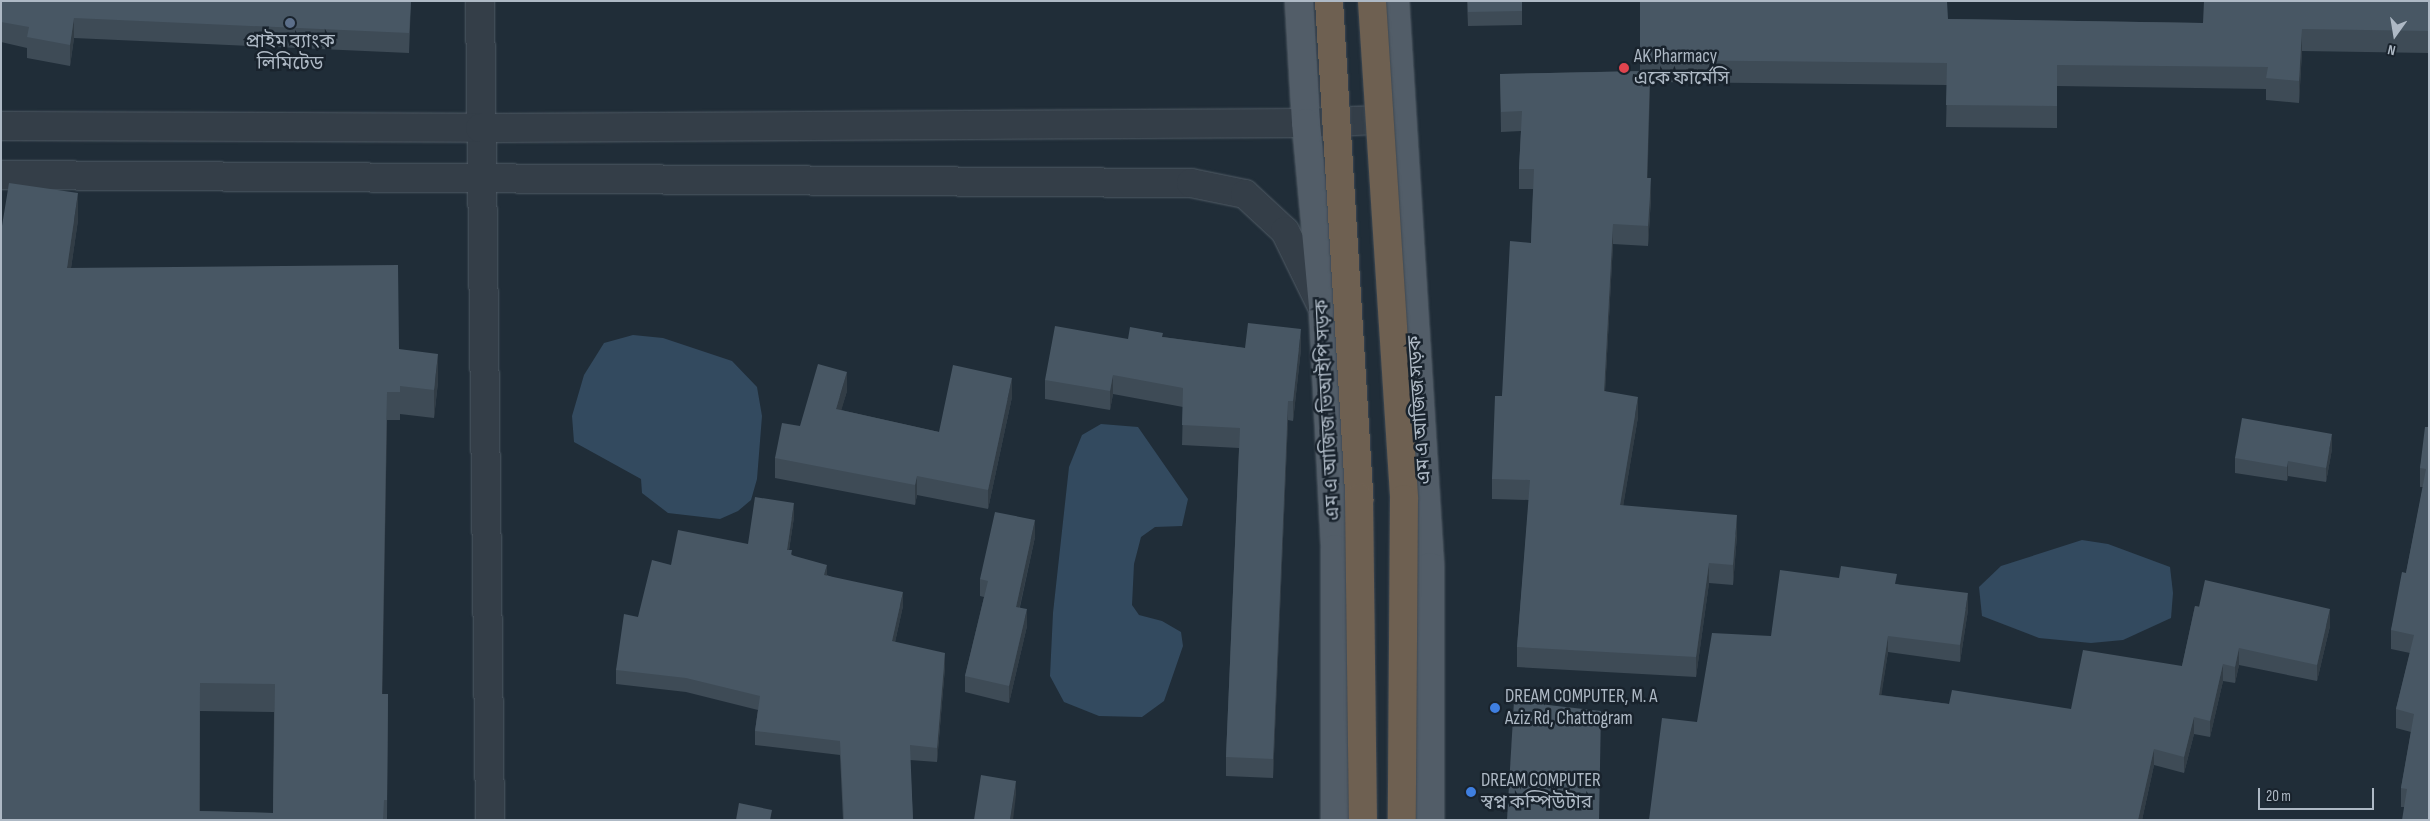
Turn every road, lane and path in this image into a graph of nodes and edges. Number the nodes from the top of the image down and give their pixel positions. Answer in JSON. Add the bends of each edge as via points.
{"nodes":[{"id":1,"x":480,"y":1,"type":"edge"},
{"id":2,"x":1299,"y":1,"type":"edge"},
{"id":3,"x":1329,"y":1,"type":"edge"},
{"id":4,"x":1372,"y":1,"type":"edge"},
{"id":5,"x":1395,"y":1,"type":"edge"},
{"id":6,"x":1402,"y":119,"type":"junction"},
{"id":7,"x":1306,"y":123,"type":"junction"},
{"id":8,"x":1,"y":126,"type":"edge"},
{"id":9,"x":480,"y":128,"type":"junction"},
{"id":10,"x":1,"y":175,"type":"edge"},
{"id":11,"x":484,"y":176,"type":"junction"},
{"id":12,"x":1323,"y":308,"type":"junction"},
{"id":13,"x":490,"y":820,"type":"edge"},
{"id":14,"x":1335,"y":820,"type":"edge"},
{"id":15,"x":1363,"y":820,"type":"edge"},
{"id":16,"x":1402,"y":820,"type":"edge"},
{"id":17,"x":1430,"y":820,"type":"edge"}],
"edges":[{"from":1,"to":9,"type":"street"},
{"from":2,"to":7,"type":"main road","name":"এম এ আজিজ ভিআইপি সড়ক"},
{"from":3,"to":15,"type":"highway","bridge":true,"via":[[1359,498]]},
{"from":4,"to":16,"type":"highway","bridge":true,"via":[[1404,500]]},
{"from":5,"to":6,"type":"main road","name":"এম এ আজিজ সড়ক"},
{"from":6,"to":7,"type":"street"},
{"from":6,"to":17,"type":"main road","name":"এম এ আজিজ সড়ক","via":[[1430,567]]},
{"from":7,"to":9,"type":"street"},
{"from":7,"to":12,"type":"main road","name":"এম এ আজিজ ভিআইপি সড়ক"},
{"from":8,"to":9,"type":"street"},
{"from":9,"to":11,"type":"street"},
{"from":10,"to":11,"type":"street"},
{"from":11,"to":12,"type":"street","via":[[1192,183],[1245,194],[1285,231]]},
{"from":11,"to":13,"type":"street"},
{"from":12,"to":14,"type":"main road","name":"এম এ আজিজ ভিআইপি সড়ক","via":[[1335,548]]}]}
